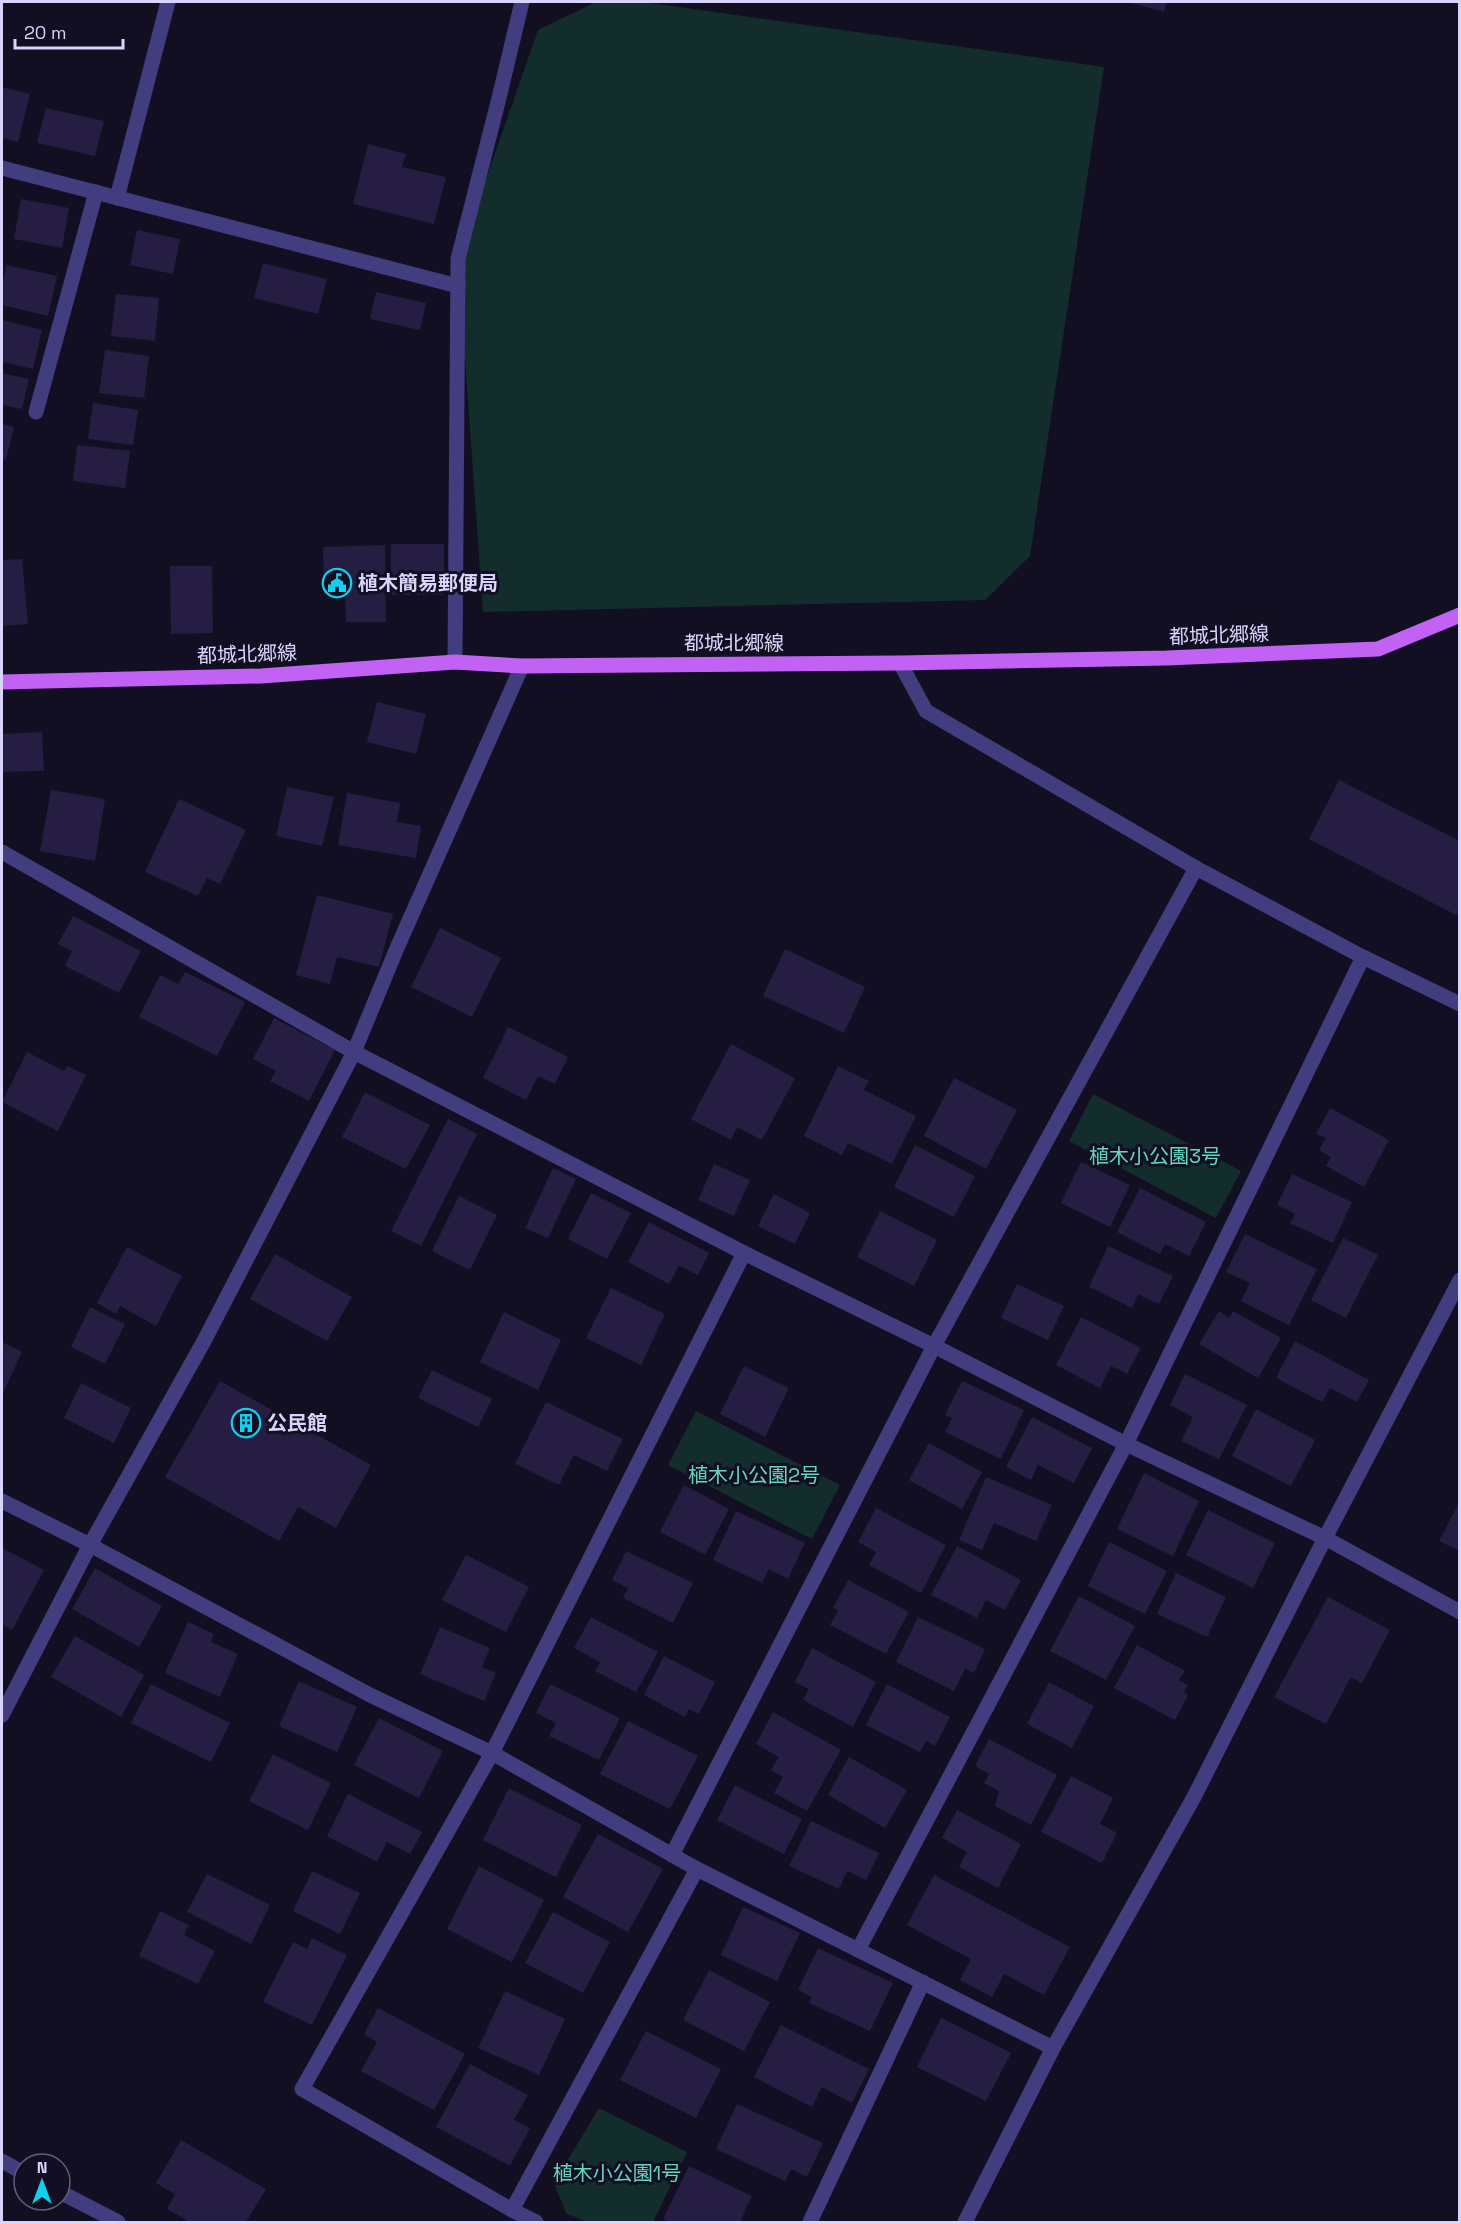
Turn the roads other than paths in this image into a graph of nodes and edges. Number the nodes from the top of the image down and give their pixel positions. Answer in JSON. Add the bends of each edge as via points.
{"nodes":[{"id":1,"x":168,"y":2,"type":"edge"},
{"id":2,"x":522,"y":2,"type":"edge"},
{"id":3,"x":2,"y":168,"type":"edge"},
{"id":4,"x":96,"y":192,"type":"junction"},
{"id":5,"x":117,"y":198,"type":"junction"},
{"id":6,"x":458,"y":286,"type":"junction"},
{"id":7,"x":36,"y":412,"type":"dead end"},
{"id":8,"x":1460,"y":615,"type":"edge"},
{"id":9,"x":455,"y":662,"type":"junction"},
{"id":10,"x":900,"y":663,"type":"junction"},
{"id":11,"x":522,"y":666,"type":"junction"},
{"id":12,"x":2,"y":682,"type":"edge"},
{"id":13,"x":2,"y":852,"type":"edge"},
{"id":14,"x":1196,"y":868,"type":"junction"},
{"id":15,"x":1363,"y":957,"type":"junction"},
{"id":16,"x":1460,"y":1004,"type":"edge"},
{"id":17,"x":354,"y":1052,"type":"junction"},
{"id":18,"x":744,"y":1253,"type":"junction"},
{"id":19,"x":1460,"y":1280,"type":"edge"},
{"id":20,"x":934,"y":1346,"type":"junction"},
{"id":21,"x":1126,"y":1444,"type":"junction"},
{"id":22,"x":2,"y":1501,"type":"edge"},
{"id":23,"x":1325,"y":1538,"type":"junction"},
{"id":24,"x":90,"y":1545,"type":"junction"},
{"id":25,"x":1460,"y":1612,"type":"edge"},
{"id":26,"x":2,"y":1715,"type":"edge"},
{"id":27,"x":492,"y":1753,"type":"junction"},
{"id":28,"x":672,"y":1855,"type":"junction"},
{"id":29,"x":697,"y":1869,"type":"junction"},
{"id":30,"x":858,"y":1950,"type":"junction"},
{"id":31,"x":922,"y":1982,"type":"junction"},
{"id":32,"x":1053,"y":2048,"type":"junction"},
{"id":33,"x":72,"y":2198,"type":"edge"},
{"id":34,"x":512,"y":2210,"type":"junction"},
{"id":35,"x":118,"y":2223,"type":"edge"},
{"id":36,"x":536,"y":2223,"type":"edge"},
{"id":37,"x":810,"y":2223,"type":"edge"},
{"id":38,"x":965,"y":2223,"type":"edge"}],
"edges":[{"from":1,"to":5,"type":"street"},
{"from":2,"to":6,"type":"street","via":[[458,259]]},
{"from":3,"to":4,"type":"street"},
{"from":4,"to":5,"type":"street"},
{"from":4,"to":7,"type":"street"},
{"from":5,"to":6,"type":"street"},
{"from":6,"to":9,"type":"street"},
{"from":8,"to":10,"type":"main road","name":"都城北郷線","via":[[1378,649]]},
{"from":9,"to":11,"type":"main road","name":"都城北郷線"},
{"from":9,"to":12,"type":"main road","name":"都城北郷線","via":[[261,676]]},
{"from":10,"to":11,"type":"main road","name":"都城北郷線"},
{"from":10,"to":14,"type":"street","via":[[926,711]]},
{"from":11,"to":17,"type":"street"},
{"from":13,"to":17,"type":"street"},
{"from":14,"to":15,"type":"street"},
{"from":14,"to":20,"type":"street"},
{"from":15,"to":16,"type":"street"},
{"from":15,"to":21,"type":"street"},
{"from":17,"to":18,"type":"street"},
{"from":17,"to":24,"type":"street","via":[[204,1341]]},
{"from":18,"to":20,"type":"street"},
{"from":18,"to":27,"type":"street"},
{"from":19,"to":23,"type":"street"},
{"from":20,"to":21,"type":"street"},
{"from":20,"to":28,"type":"street"},
{"from":21,"to":23,"type":"street"},
{"from":21,"to":30,"type":"street"},
{"from":22,"to":24,"type":"street"},
{"from":23,"to":25,"type":"street"},
{"from":23,"to":32,"type":"street","via":[[1194,1797]]},
{"from":24,"to":26,"type":"street"},
{"from":24,"to":27,"type":"street","via":[[370,1695]]},
{"from":27,"to":28,"type":"street"},
{"from":27,"to":34,"type":"street","via":[[302,2089]]},
{"from":28,"to":29,"type":"street"},
{"from":29,"to":30,"type":"street"},
{"from":29,"to":34,"type":"street"},
{"from":30,"to":31,"type":"street"},
{"from":31,"to":32,"type":"street"},
{"from":31,"to":37,"type":"street"},
{"from":32,"to":38,"type":"street"},
{"from":33,"to":35,"type":"street"},
{"from":34,"to":36,"type":"street"}]}
